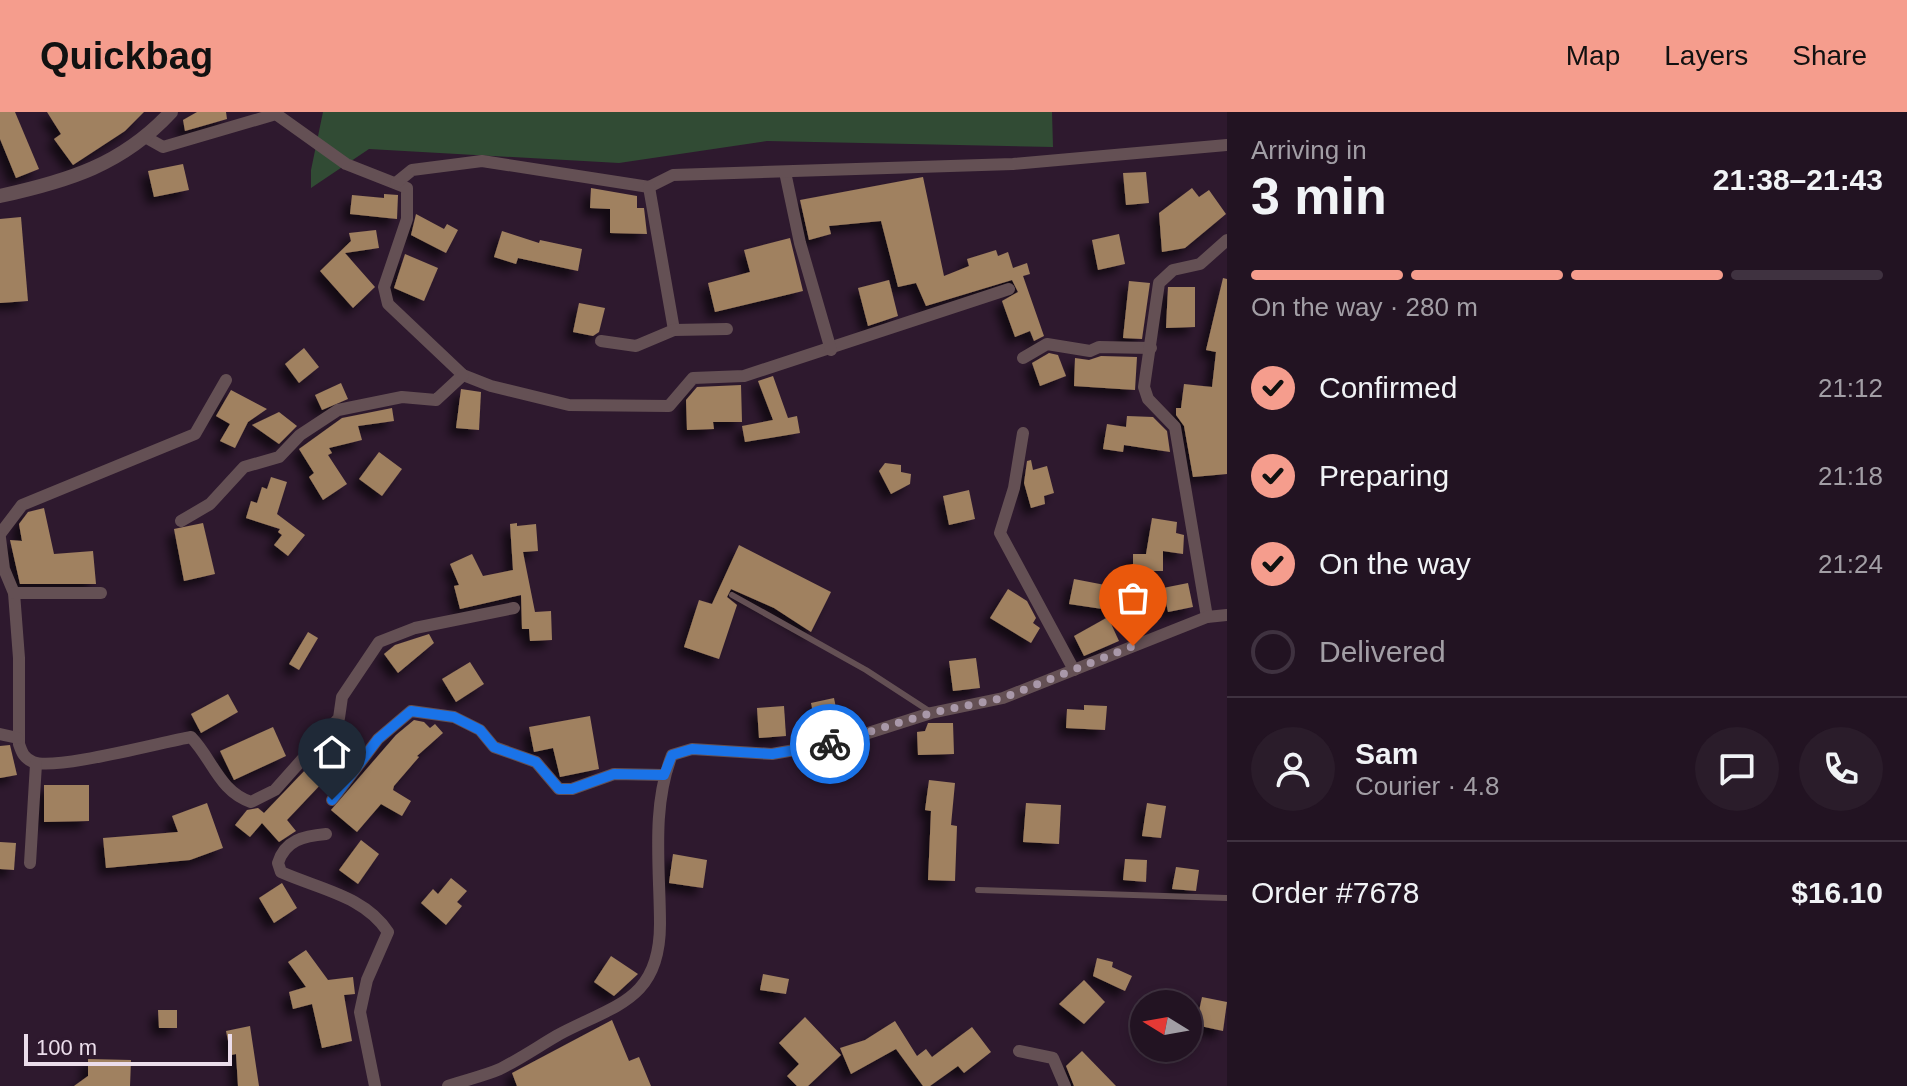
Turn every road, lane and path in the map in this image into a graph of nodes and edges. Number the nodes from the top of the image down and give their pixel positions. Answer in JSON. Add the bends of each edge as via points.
{"nodes":[{"id":1,"x":171,"y":112,"type":"edge"},
{"id":2,"x":147,"y":138,"type":"junction"},
{"id":3,"x":1227,"y":145,"type":"edge"},
{"id":4,"x":785,"y":172,"type":"junction"},
{"id":5,"x":396,"y":183,"type":"junction"},
{"id":6,"x":649,"y":187,"type":"junction"},
{"id":7,"x":0,"y":196,"type":"edge"},
{"id":8,"x":1227,"y":240,"type":"edge"},
{"id":9,"x":1009,"y":289,"type":"dead end"},
{"id":10,"x":727,"y":329,"type":"dead end"},
{"id":11,"x":674,"y":330,"type":"junction"},
{"id":12,"x":601,"y":341,"type":"dead end"},
{"id":13,"x":1151,"y":348,"type":"junction"},
{"id":14,"x":831,"y":350,"type":"junction"},
{"id":15,"x":1023,"y":358,"type":"dead end"},
{"id":16,"x":463,"y":375,"type":"junction"},
{"id":17,"x":226,"y":380,"type":"dead end"},
{"id":18,"x":1023,"y":433,"type":"dead end"},
{"id":19,"x":181,"y":521,"type":"dead end"},
{"id":20,"x":0,"y":536,"type":"edge"},
{"id":21,"x":14,"y":593,"type":"junction"},
{"id":22,"x":101,"y":593,"type":"dead end"},
{"id":23,"x":732,"y":595,"type":"dead end"},
{"id":24,"x":514,"y":608,"type":"dead end"},
{"id":25,"x":1227,"y":615,"type":"edge"},
{"id":26,"x":1207,"y":617,"type":"junction"},
{"id":27,"x":1074,"y":670,"type":"junction"},
{"id":28,"x":931,"y":713,"type":"junction"},
{"id":29,"x":0,"y":734,"type":"edge"},
{"id":30,"x":18,"y":738,"type":"junction"},
{"id":31,"x":36,"y":764,"type":"junction"},
{"id":32,"x":664,"y":775,"type":"junction"},
{"id":33,"x":332,"y":800,"type":"dead end"},
{"id":34,"x":326,"y":834,"type":"dead end"},
{"id":35,"x":30,"y":863,"type":"dead end"},
{"id":36,"x":978,"y":890,"type":"dead end"},
{"id":37,"x":1227,"y":898,"type":"edge"},
{"id":38,"x":1019,"y":1051,"type":"dead end"},
{"id":39,"x":375,"y":1086,"type":"edge"},
{"id":40,"x":448,"y":1086,"type":"edge"},
{"id":41,"x":1065,"y":1086,"type":"edge"}],
"edges":[{"from":1,"to":2,"type":"street"},
{"from":2,"to":5,"type":"street","via":[[163,147],[276,114],[346,164]]},
{"from":2,"to":7,"type":"street","via":[[86,172]]},
{"from":3,"to":4,"type":"street","via":[[1026,163]]},
{"from":4,"to":6,"type":"street","via":[[673,175]]},
{"from":4,"to":14,"type":"street"},
{"from":5,"to":6,"type":"street","via":[[412,170],[482,161]]},
{"from":5,"to":16,"type":"street","via":[[407,188],[407,219],[384,287],[388,304]]},
{"from":6,"to":11,"type":"street"},
{"from":8,"to":13,"type":"street","via":[[1200,264],[1173,270],[1159,283]]},
{"from":9,"to":14,"type":"street"},
{"from":10,"to":11,"type":"street"},
{"from":11,"to":12,"type":"street","via":[[636,346]]},
{"from":13,"to":15,"type":"street","via":[[1090,351],[1047,344]]},
{"from":13,"to":26,"type":"street","via":[[1144,387],[1148,399],[1175,427]]},
{"from":14,"to":16,"type":"street","via":[[744,376],[693,378],[669,406],[569,405]]},
{"from":16,"to":19,"type":"street","via":[[436,400],[402,397],[338,410],[300,435],[279,457],[244,467],[210,504]]},
{"from":17,"to":20,"type":"street","via":[[195,434],[22,505]]},
{"from":18,"to":27,"type":"street","via":[[1000,533]]},
{"from":20,"to":21,"type":"street"},
{"from":21,"to":22,"type":"street"},
{"from":21,"to":30,"type":"street"},
{"from":23,"to":28,"type":"lane"},
{"from":24,"to":31,"type":"street","via":[[415,628],[379,642],[342,697],[339,718],[275,790],[251,802],[226,787],[191,737],[63,764]]},
{"from":25,"to":26,"type":"street"},
{"from":26,"to":27,"type":"street"},
{"from":27,"to":28,"type":"street","via":[[1003,698]]},
{"from":28,"to":32,"type":"street","via":[[840,742],[772,754],[692,749],[672,755]]},
{"from":29,"to":30,"type":"street"},
{"from":30,"to":31,"type":"street","via":[[22,756]]},
{"from":31,"to":35,"type":"street"},
{"from":32,"to":33,"type":"street","via":[[614,774],[559,789],[536,762],[494,747],[480,730],[454,717],[411,711],[378,739]]},
{"from":32,"to":40,"type":"street","via":[[657,959],[641,986],[623,1006],[500,1069]]},
{"from":34,"to":39,"type":"street","via":[[301,836],[281,852],[278,863],[281,872],[376,913],[388,932],[360,1012]]},
{"from":36,"to":37,"type":"lane"},
{"from":38,"to":41,"type":"street","via":[[1053,1058]]}]}
